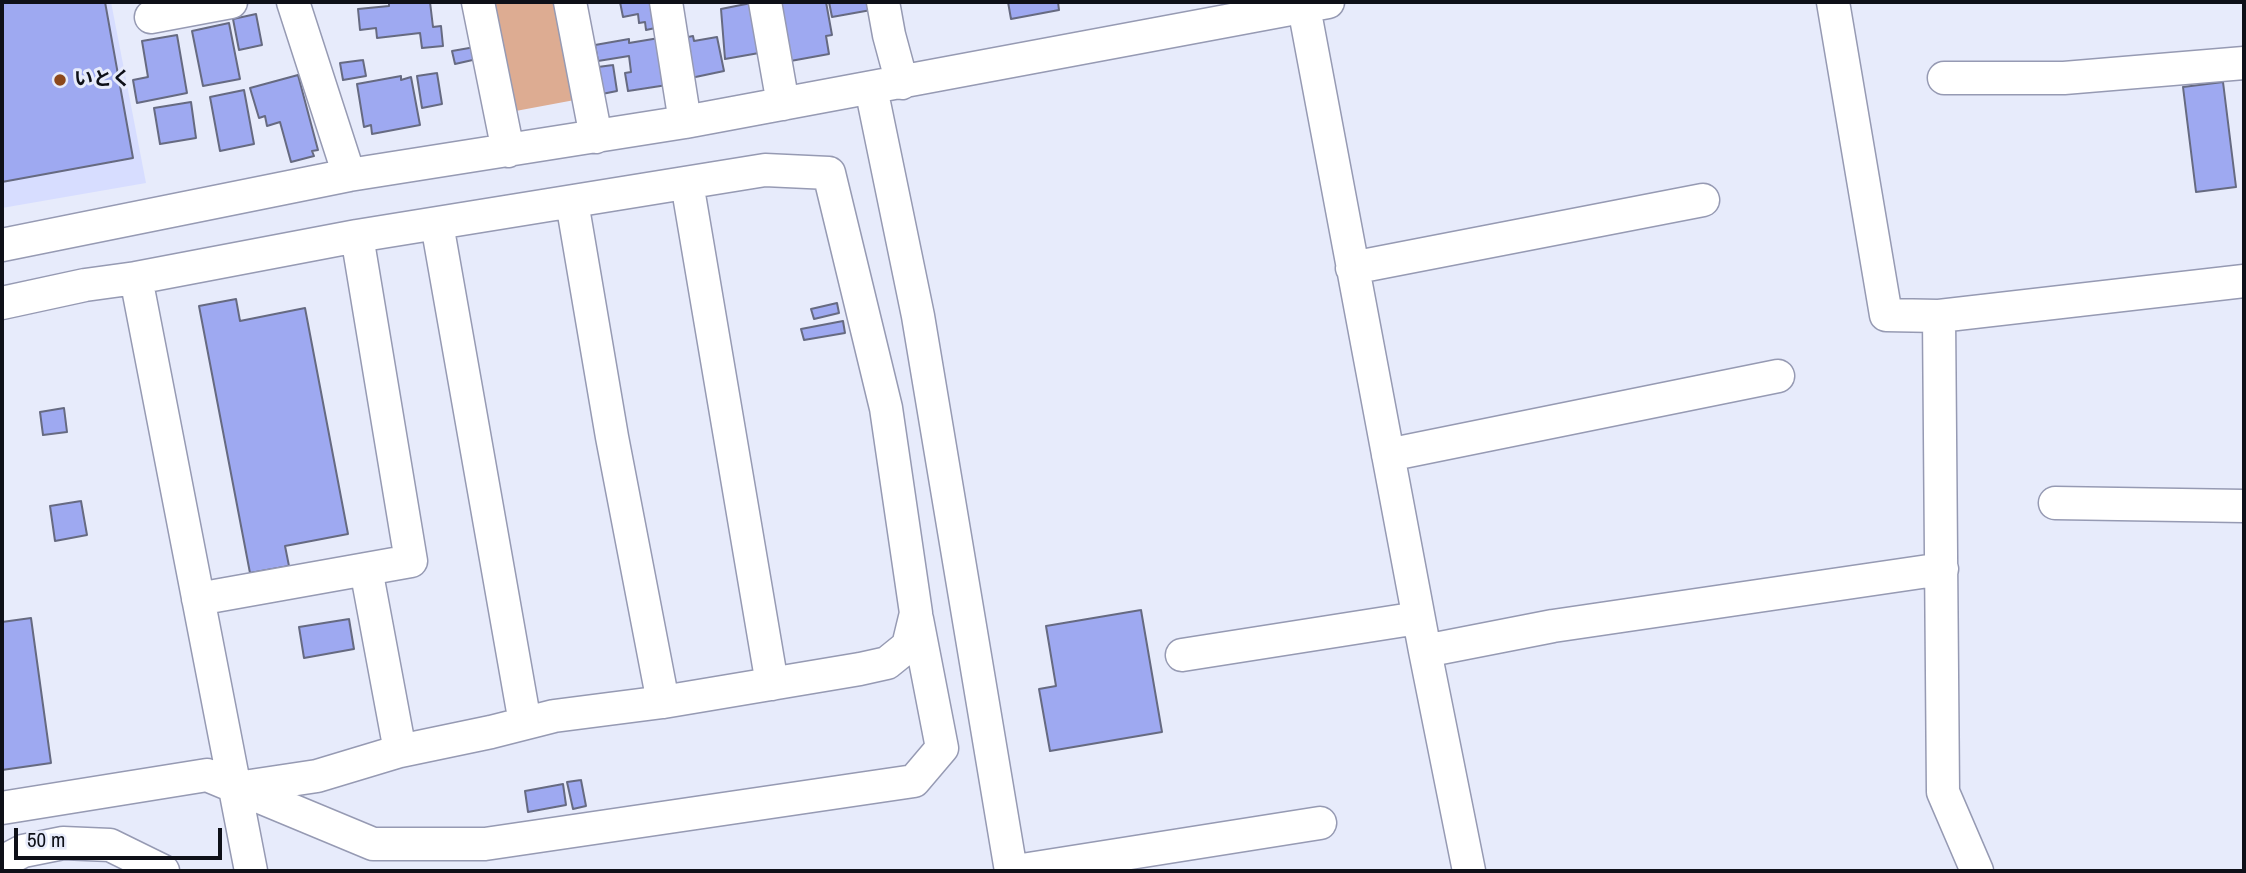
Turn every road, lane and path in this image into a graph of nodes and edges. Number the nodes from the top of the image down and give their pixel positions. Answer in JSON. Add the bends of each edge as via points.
{"nodes":[{"id":1,"x":231,"y":2,"type":"edge"},
{"id":2,"x":293,"y":2,"type":"edge"},
{"id":3,"x":478,"y":2,"type":"edge"},
{"id":4,"x":570,"y":2,"type":"edge"},
{"id":5,"x":666,"y":2,"type":"edge"},
{"id":6,"x":765,"y":2,"type":"edge"},
{"id":7,"x":883,"y":2,"type":"edge"},
{"id":8,"x":1833,"y":2,"type":"edge"},
{"id":9,"x":1312,"y":3,"type":"edge"},
{"id":10,"x":151,"y":17,"type":"dead end"},
{"id":11,"x":2244,"y":63,"type":"edge"},
{"id":12,"x":1944,"y":78,"type":"dead end"},
{"id":13,"x":902,"y":83,"type":"junction"},
{"id":14,"x":871,"y":88,"type":"junction"},
{"id":15,"x":783,"y":104,"type":"junction"},
{"id":16,"x":685,"y":122,"type":"junction"},
{"id":17,"x":596,"y":137,"type":"junction"},
{"id":18,"x":508,"y":151,"type":"junction"},
{"id":19,"x":349,"y":175,"type":"junction"},
{"id":20,"x":687,"y":183,"type":"junction"},
{"id":21,"x":1703,"y":200,"type":"dead end"},
{"id":22,"x":572,"y":202,"type":"junction"},
{"id":23,"x":437,"y":223,"type":"junction"},
{"id":24,"x":357,"y":236,"type":"junction"},
{"id":25,"x":2,"y":245,"type":"edge"},
{"id":26,"x":1352,"y":268,"type":"junction"},
{"id":27,"x":136,"y":278,"type":"junction"},
{"id":28,"x":2244,"y":281,"type":"edge"},
{"id":29,"x":2,"y":303,"type":"edge"},
{"id":30,"x":1939,"y":316,"type":"junction"},
{"id":31,"x":1778,"y":376,"type":"dead end"},
{"id":32,"x":1388,"y":455,"type":"junction"},
{"id":33,"x":2055,"y":503,"type":"dead end"},
{"id":34,"x":2244,"y":506,"type":"edge"},
{"id":35,"x":366,"y":569,"type":"junction"},
{"id":36,"x":1942,"y":569,"type":"junction"},
{"id":37,"x":198,"y":600,"type":"junction"},
{"id":38,"x":916,"y":613,"type":"junction"},
{"id":39,"x":1418,"y":618,"type":"junction"},
{"id":40,"x":1425,"y":651,"type":"junction"},
{"id":41,"x":1182,"y":655,"type":"dead end"},
{"id":42,"x":772,"y":684,"type":"junction"},
{"id":43,"x":663,"y":702,"type":"junction"},
{"id":44,"x":525,"y":723,"type":"junction"},
{"id":45,"x":400,"y":751,"type":"junction"},
{"id":46,"x":237,"y":788,"type":"junction"},
{"id":47,"x":2,"y":808,"type":"edge"},
{"id":48,"x":1320,"y":823,"type":"dead end"},
{"id":49,"x":2,"y":862,"type":"edge"},
{"id":50,"x":163,"y":871,"type":"edge"},
{"id":51,"x":251,"y":871,"type":"edge"},
{"id":52,"x":1014,"y":871,"type":"edge"},
{"id":53,"x":1469,"y":871,"type":"edge"},
{"id":54,"x":1977,"y":871,"type":"edge"}],
"edges":[{"from":1,"to":10,"type":"street"},
{"from":2,"to":19,"type":"street"},
{"from":3,"to":18,"type":"street"},
{"from":4,"to":17,"type":"street"},
{"from":5,"to":16,"type":"street"},
{"from":6,"to":15,"type":"street"},
{"from":7,"to":13,"type":"street"},
{"from":8,"to":30,"type":"street","via":[[1886,315]]},
{"from":9,"to":13,"type":"street"},
{"from":9,"to":26,"type":"street"},
{"from":11,"to":12,"type":"street","via":[[2064,78]]},
{"from":13,"to":14,"type":"street"},
{"from":14,"to":15,"type":"street"},
{"from":14,"to":52,"type":"street","via":[[918,316]]},
{"from":15,"to":16,"type":"street"},
{"from":16,"to":17,"type":"street"},
{"from":17,"to":18,"type":"street"},
{"from":18,"to":19,"type":"street"},
{"from":19,"to":25,"type":"street"},
{"from":20,"to":22,"type":"street"},
{"from":20,"to":38,"type":"street","via":[[765,170],[829,173],[886,408]]},
{"from":20,"to":42,"type":"street"},
{"from":21,"to":26,"type":"street"},
{"from":22,"to":23,"type":"street"},
{"from":22,"to":43,"type":"street"},
{"from":23,"to":24,"type":"street"},
{"from":23,"to":44,"type":"street"},
{"from":24,"to":27,"type":"street"},
{"from":24,"to":35,"type":"street","via":[[411,561]]},
{"from":26,"to":32,"type":"street"},
{"from":27,"to":29,"type":"street"},
{"from":27,"to":37,"type":"street"},
{"from":28,"to":30,"type":"street"},
{"from":30,"to":36,"type":"street"},
{"from":31,"to":32,"type":"street"},
{"from":32,"to":39,"type":"street"},
{"from":33,"to":34,"type":"street"},
{"from":35,"to":37,"type":"street"},
{"from":35,"to":45,"type":"street"},
{"from":36,"to":40,"type":"street","via":[[1553,626]]},
{"from":36,"to":54,"type":"street","via":[[1943,792]]},
{"from":37,"to":46,"type":"street"},
{"from":38,"to":42,"type":"street","via":[[908,646],[887,663]]},
{"from":38,"to":46,"type":"street","via":[[942,748],[914,781],[485,844],[373,844]]},
{"from":39,"to":40,"type":"street"},
{"from":39,"to":41,"type":"street"},
{"from":40,"to":53,"type":"street"},
{"from":42,"to":43,"type":"street"},
{"from":43,"to":44,"type":"street"},
{"from":44,"to":45,"type":"street"},
{"from":45,"to":46,"type":"street","via":[[317,776]]},
{"from":46,"to":47,"type":"street","via":[[206,775]]},
{"from":46,"to":51,"type":"street"},
{"from":48,"to":52,"type":"street"},
{"from":49,"to":50,"type":"street","via":[[23,851],[63,843],[110,845]]}]}
